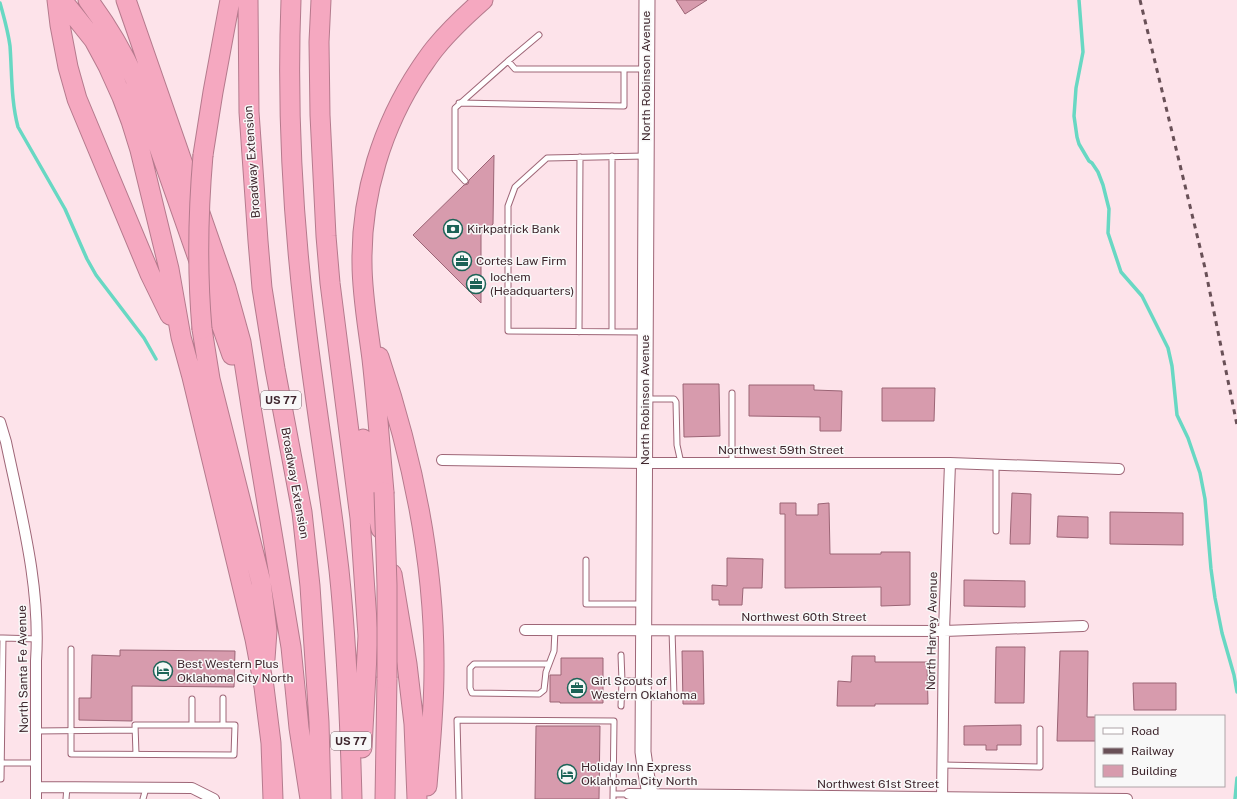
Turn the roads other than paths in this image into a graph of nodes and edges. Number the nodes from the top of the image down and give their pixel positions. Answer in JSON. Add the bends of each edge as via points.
{"nodes":[{"id":1,"x":58,"y":0,"type":"edge"},
{"id":2,"x":62,"y":0,"type":"edge"},
{"id":3,"x":88,"y":0,"type":"edge"},
{"id":4,"x":126,"y":0,"type":"edge"},
{"id":5,"x":230,"y":0,"type":"edge"},
{"id":6,"x":248,"y":0,"type":"edge"},
{"id":7,"x":292,"y":0,"type":"edge"},
{"id":8,"x":321,"y":0,"type":"edge"},
{"id":9,"x":483,"y":0,"type":"edge"},
{"id":10,"x":647,"y":0,"type":"edge"},
{"id":11,"x":539,"y":35,"type":"dead end"},
{"id":12,"x":508,"y":61,"type":"junction"},
{"id":13,"x":624,"y":69,"type":"junction"},
{"id":14,"x":646,"y":69,"type":"junction"},
{"id":15,"x":460,"y":103,"type":"junction"},
{"id":16,"x":612,"y":156,"type":"junction"},
{"id":17,"x":646,"y":156,"type":"junction"},
{"id":18,"x":580,"y":157,"type":"junction"},
{"id":19,"x":465,"y":181,"type":"dead end"},
{"id":20,"x":334,"y":317,"type":"junction"},
{"id":21,"x":368,"y":322,"type":"junction"},
{"id":22,"x":579,"y":332,"type":"junction"},
{"id":23,"x":612,"y":332,"type":"junction"},
{"id":24,"x":645,"y":332,"type":"junction"},
{"id":25,"x":181,"y":337,"type":"junction"},
{"id":26,"x":732,"y":394,"type":"dead end"},
{"id":27,"x":644,"y":399,"type":"junction"},
{"id":28,"x":252,"y":413,"type":"junction"},
{"id":29,"x":0,"y":422,"type":"edge"},
{"id":30,"x":442,"y":460,"type":"dead end"},
{"id":31,"x":644,"y":462,"type":"junction"},
{"id":32,"x":681,"y":462,"type":"junction"},
{"id":33,"x":732,"y":463,"type":"junction"},
{"id":34,"x":950,"y":464,"type":"junction"},
{"id":35,"x":996,"y":465,"type":"junction"},
{"id":36,"x":1119,"y":469,"type":"dead end"},
{"id":37,"x":996,"y":531,"type":"dead end"},
{"id":38,"x":586,"y":560,"type":"dead end"},
{"id":39,"x":643,"y":604,"type":"junction"},
{"id":40,"x":1083,"y":626,"type":"dead end"},
{"id":41,"x":526,"y":630,"type":"dead end"},
{"id":42,"x":555,"y":630,"type":"junction"},
{"id":43,"x":643,"y":630,"type":"junction"},
{"id":44,"x":672,"y":630,"type":"junction"},
{"id":45,"x":944,"y":631,"type":"junction"},
{"id":46,"x":1,"y":638,"type":"edge"},
{"id":47,"x":38,"y":639,"type":"junction"},
{"id":48,"x":71,"y":649,"type":"dead end"},
{"id":49,"x":621,"y":655,"type":"dead end"},
{"id":50,"x":548,"y":664,"type":"junction"},
{"id":51,"x":622,"y":681,"type":"junction"},
{"id":52,"x":643,"y":682,"type":"junction"},
{"id":53,"x":264,"y":687,"type":"junction"},
{"id":54,"x":223,"y":698,"type":"dead end"},
{"id":55,"x":643,"y":698,"type":"junction"},
{"id":56,"x":192,"y":699,"type":"dead end"},
{"id":57,"x":621,"y":706,"type":"dead end"},
{"id":58,"x":192,"y":725,"type":"junction"},
{"id":59,"x":223,"y":725,"type":"junction"},
{"id":60,"x":1040,"y":729,"type":"dead end"},
{"id":61,"x":135,"y":730,"type":"junction"},
{"id":62,"x":36,"y":731,"type":"junction"},
{"id":63,"x":71,"y":731,"type":"junction"},
{"id":64,"x":136,"y":754,"type":"junction"},
{"id":65,"x":1,"y":764,"type":"junction"},
{"id":66,"x":36,"y":764,"type":"junction"},
{"id":67,"x":942,"y":765,"type":"junction"},
{"id":68,"x":0,"y":779,"type":"edge"},
{"id":69,"x":36,"y":787,"type":"junction"},
{"id":70,"x":67,"y":787,"type":"junction"},
{"id":71,"x":146,"y":788,"type":"junction"},
{"id":72,"x":629,"y":794,"type":"joint"},
{"id":73,"x":613,"y":796,"type":"edge"},
{"id":74,"x":650,"y":797,"type":"edge"},
{"id":75,"x":942,"y":798,"type":"edge"},
{"id":76,"x":36,"y":799,"type":"edge"},
{"id":77,"x":66,"y":799,"type":"edge"},
{"id":78,"x":143,"y":799,"type":"edge"},
{"id":79,"x":214,"y":799,"type":"edge"},
{"id":80,"x":273,"y":799,"type":"edge"},
{"id":81,"x":310,"y":799,"type":"edge"},
{"id":82,"x":321,"y":799,"type":"edge"},
{"id":83,"x":352,"y":799,"type":"edge"},
{"id":84,"x":360,"y":799,"type":"edge"},
{"id":85,"x":385,"y":799,"type":"edge"},
{"id":86,"x":417,"y":799,"type":"edge"},
{"id":87,"x":426,"y":799,"type":"edge"},
{"id":88,"x":459,"y":799,"type":"edge"},
{"id":89,"x":1127,"y":799,"type":"edge"}],
"edges":[{"from":1,"to":25,"type":"highway","via":[[60,24],[76,99],[150,274]]},
{"from":2,"to":25,"type":"highway","via":[[94,40],[131,121],[168,269]]},
{"from":3,"to":28,"type":"highway","via":[[123,53],[135,79]]},
{"from":4,"to":28,"type":"highway","via":[[226,288],[241,342]]},
{"from":5,"to":53,"type":"highway","bridge":true,"via":[[203,155],[198,239],[199,287],[202,329],[210,379],[261,582],[267,631]]},
{"from":6,"to":82,"type":"highway","name":"Broadway Extension","number":"US 77","via":[[249,112],[257,234],[275,369],[302,512],[319,722]]},
{"from":7,"to":83,"type":"highway","number":"US 77","via":[[290,107],[295,216],[304,311],[344,617]]},
{"from":8,"to":20,"type":"highway","via":[[319,42],[322,179]]},
{"from":9,"to":21,"type":"highway","via":[[435,48],[411,83],[393,116],[380,150],[364,222],[362,263]]},
{"from":10,"to":14,"type":"street","name":"North Robinson Avenue"},
{"from":11,"to":12,"type":"lane"},
{"from":12,"to":13,"type":"lane","via":[[516,69]]},
{"from":12,"to":15,"type":"lane"},
{"from":13,"to":14,"type":"lane"},
{"from":13,"to":15,"type":"lane","via":[[624,106]]},
{"from":14,"to":17,"type":"street","name":"North Robinson Avenue"},
{"from":15,"to":19,"type":"lane","via":[[454,108],[455,170]]},
{"from":16,"to":17,"type":"lane"},
{"from":16,"to":18,"type":"lane"},
{"from":16,"to":23,"type":"lane"},
{"from":17,"to":24,"type":"street","name":"North Robinson Avenue"},
{"from":18,"to":22,"type":"lane"},
{"from":18,"to":22,"type":"lane","via":[[547,158],[515,187],[508,206],[508,331]]},
{"from":20,"to":84,"type":"highway","via":[[360,518],[368,636]]},
{"from":20,"to":86,"type":"highway","via":[[357,411],[400,616],[414,724]]},
{"from":21,"to":85,"type":"highway","bridge":true,"via":[[384,492],[387,585]]},
{"from":21,"to":87,"type":"highway","via":[[393,396],[411,469],[429,576],[434,672]]},
{"from":22,"to":23,"type":"lane"},
{"from":23,"to":24,"type":"lane"},
{"from":24,"to":27,"type":"street","name":"North Robinson Avenue"},
{"from":25,"to":53,"type":"highway","via":[[246,599]]},
{"from":26,"to":33,"type":"lane"},
{"from":27,"to":31,"type":"street","name":"North Robinson Avenue"},
{"from":27,"to":32,"type":"lane","via":[[674,399],[676,402],[677,445]]},
{"from":28,"to":81,"type":"highway","via":[[290,647]]},
{"from":29,"to":47,"type":"street","name":"North Santa Fe Avenue","via":[[33,573]]},
{"from":30,"to":31,"type":"street","name":"Northwest 59th Street"},
{"from":31,"to":32,"type":"street","name":"Northwest 59th Street"},
{"from":31,"to":39,"type":"street","name":"North Robinson Avenue"},
{"from":32,"to":33,"type":"street","name":"Northwest 59th Street"},
{"from":33,"to":34,"type":"street","name":"Northwest 59th Street"},
{"from":34,"to":35,"type":"street","name":"Northwest 59th Street"},
{"from":34,"to":45,"type":"street","name":"North Harvey Avenue"},
{"from":35,"to":36,"type":"street","name":"Northwest 59th Street"},
{"from":35,"to":37,"type":"lane"},
{"from":38,"to":39,"type":"lane","via":[[586,604]]},
{"from":39,"to":43,"type":"street","name":"North Robinson Avenue"},
{"from":40,"to":45,"type":"street","name":"Northwest 60th Street"},
{"from":41,"to":42,"type":"street","name":"Northwest 60th Street"},
{"from":42,"to":43,"type":"street","name":"Northwest 60th Street"},
{"from":42,"to":50,"type":"lane","via":[[554,651]]},
{"from":43,"to":44,"type":"street","name":"Northwest 60th Street"},
{"from":43,"to":52,"type":"street","name":"North Robinson Avenue"},
{"from":44,"to":45,"type":"street","name":"Northwest 60th Street"},
{"from":44,"to":55,"type":"lane","via":[[674,696]]},
{"from":45,"to":67,"type":"street","name":"North Harvey Avenue"},
{"from":46,"to":47,"type":"lane"},
{"from":46,"to":65,"type":"lane"},
{"from":47,"to":62,"type":"street","name":"North Santa Fe Avenue"},
{"from":48,"to":63,"type":"lane"},
{"from":49,"to":51,"type":"lane"},
{"from":50,"to":50,"type":"lane","via":[[544,690],[539,694],[472,693],[470,688],[470,668],[474,664]]},
{"from":51,"to":52,"type":"lane"},
{"from":51,"to":57,"type":"lane"},
{"from":52,"to":55,"type":"street","name":"North Robinson Avenue"},
{"from":53,"to":80,"type":"highway","via":[[271,743]]},
{"from":54,"to":59,"type":"lane"},
{"from":55,"to":74,"type":"street","name":"North Robinson Avenue","via":[[643,752]]},
{"from":56,"to":58,"type":"lane"},
{"from":58,"to":59,"type":"lane"},
{"from":58,"to":61,"type":"lane","via":[[135,725]]},
{"from":59,"to":64,"type":"lane","via":[[234,725],[234,755]]},
{"from":60,"to":67,"type":"lane","via":[[1040,767]]},
{"from":61,"to":63,"type":"lane"},
{"from":61,"to":64,"type":"lane"},
{"from":62,"to":63,"type":"lane"},
{"from":62,"to":66,"type":"street","name":"North Santa Fe Avenue"},
{"from":63,"to":64,"type":"lane","via":[[71,754]]},
{"from":65,"to":66,"type":"lane"},
{"from":65,"to":68,"type":"lane"},
{"from":66,"to":69,"type":"street","name":"North Santa Fe Avenue"},
{"from":67,"to":75,"type":"street","name":"North Harvey Avenue"},
{"from":69,"to":70,"type":"street"},
{"from":69,"to":76,"type":"street","name":"North Santa Fe Avenue"},
{"from":70,"to":71,"type":"street"},
{"from":70,"to":77,"type":"lane"},
{"from":71,"to":78,"type":"lane"},
{"from":71,"to":79,"type":"street","via":[[192,788]]},
{"from":72,"to":73,"type":"lane"},
{"from":72,"to":74,"type":"street","name":"Northwest 61st Street"},
{"from":73,"to":88,"type":"lane","via":[[614,721],[457,720]]},
{"from":74,"to":75,"type":"street","name":"Northwest 61st Street"},
{"from":75,"to":89,"type":"street","name":"Northwest 61st Street"}]}
